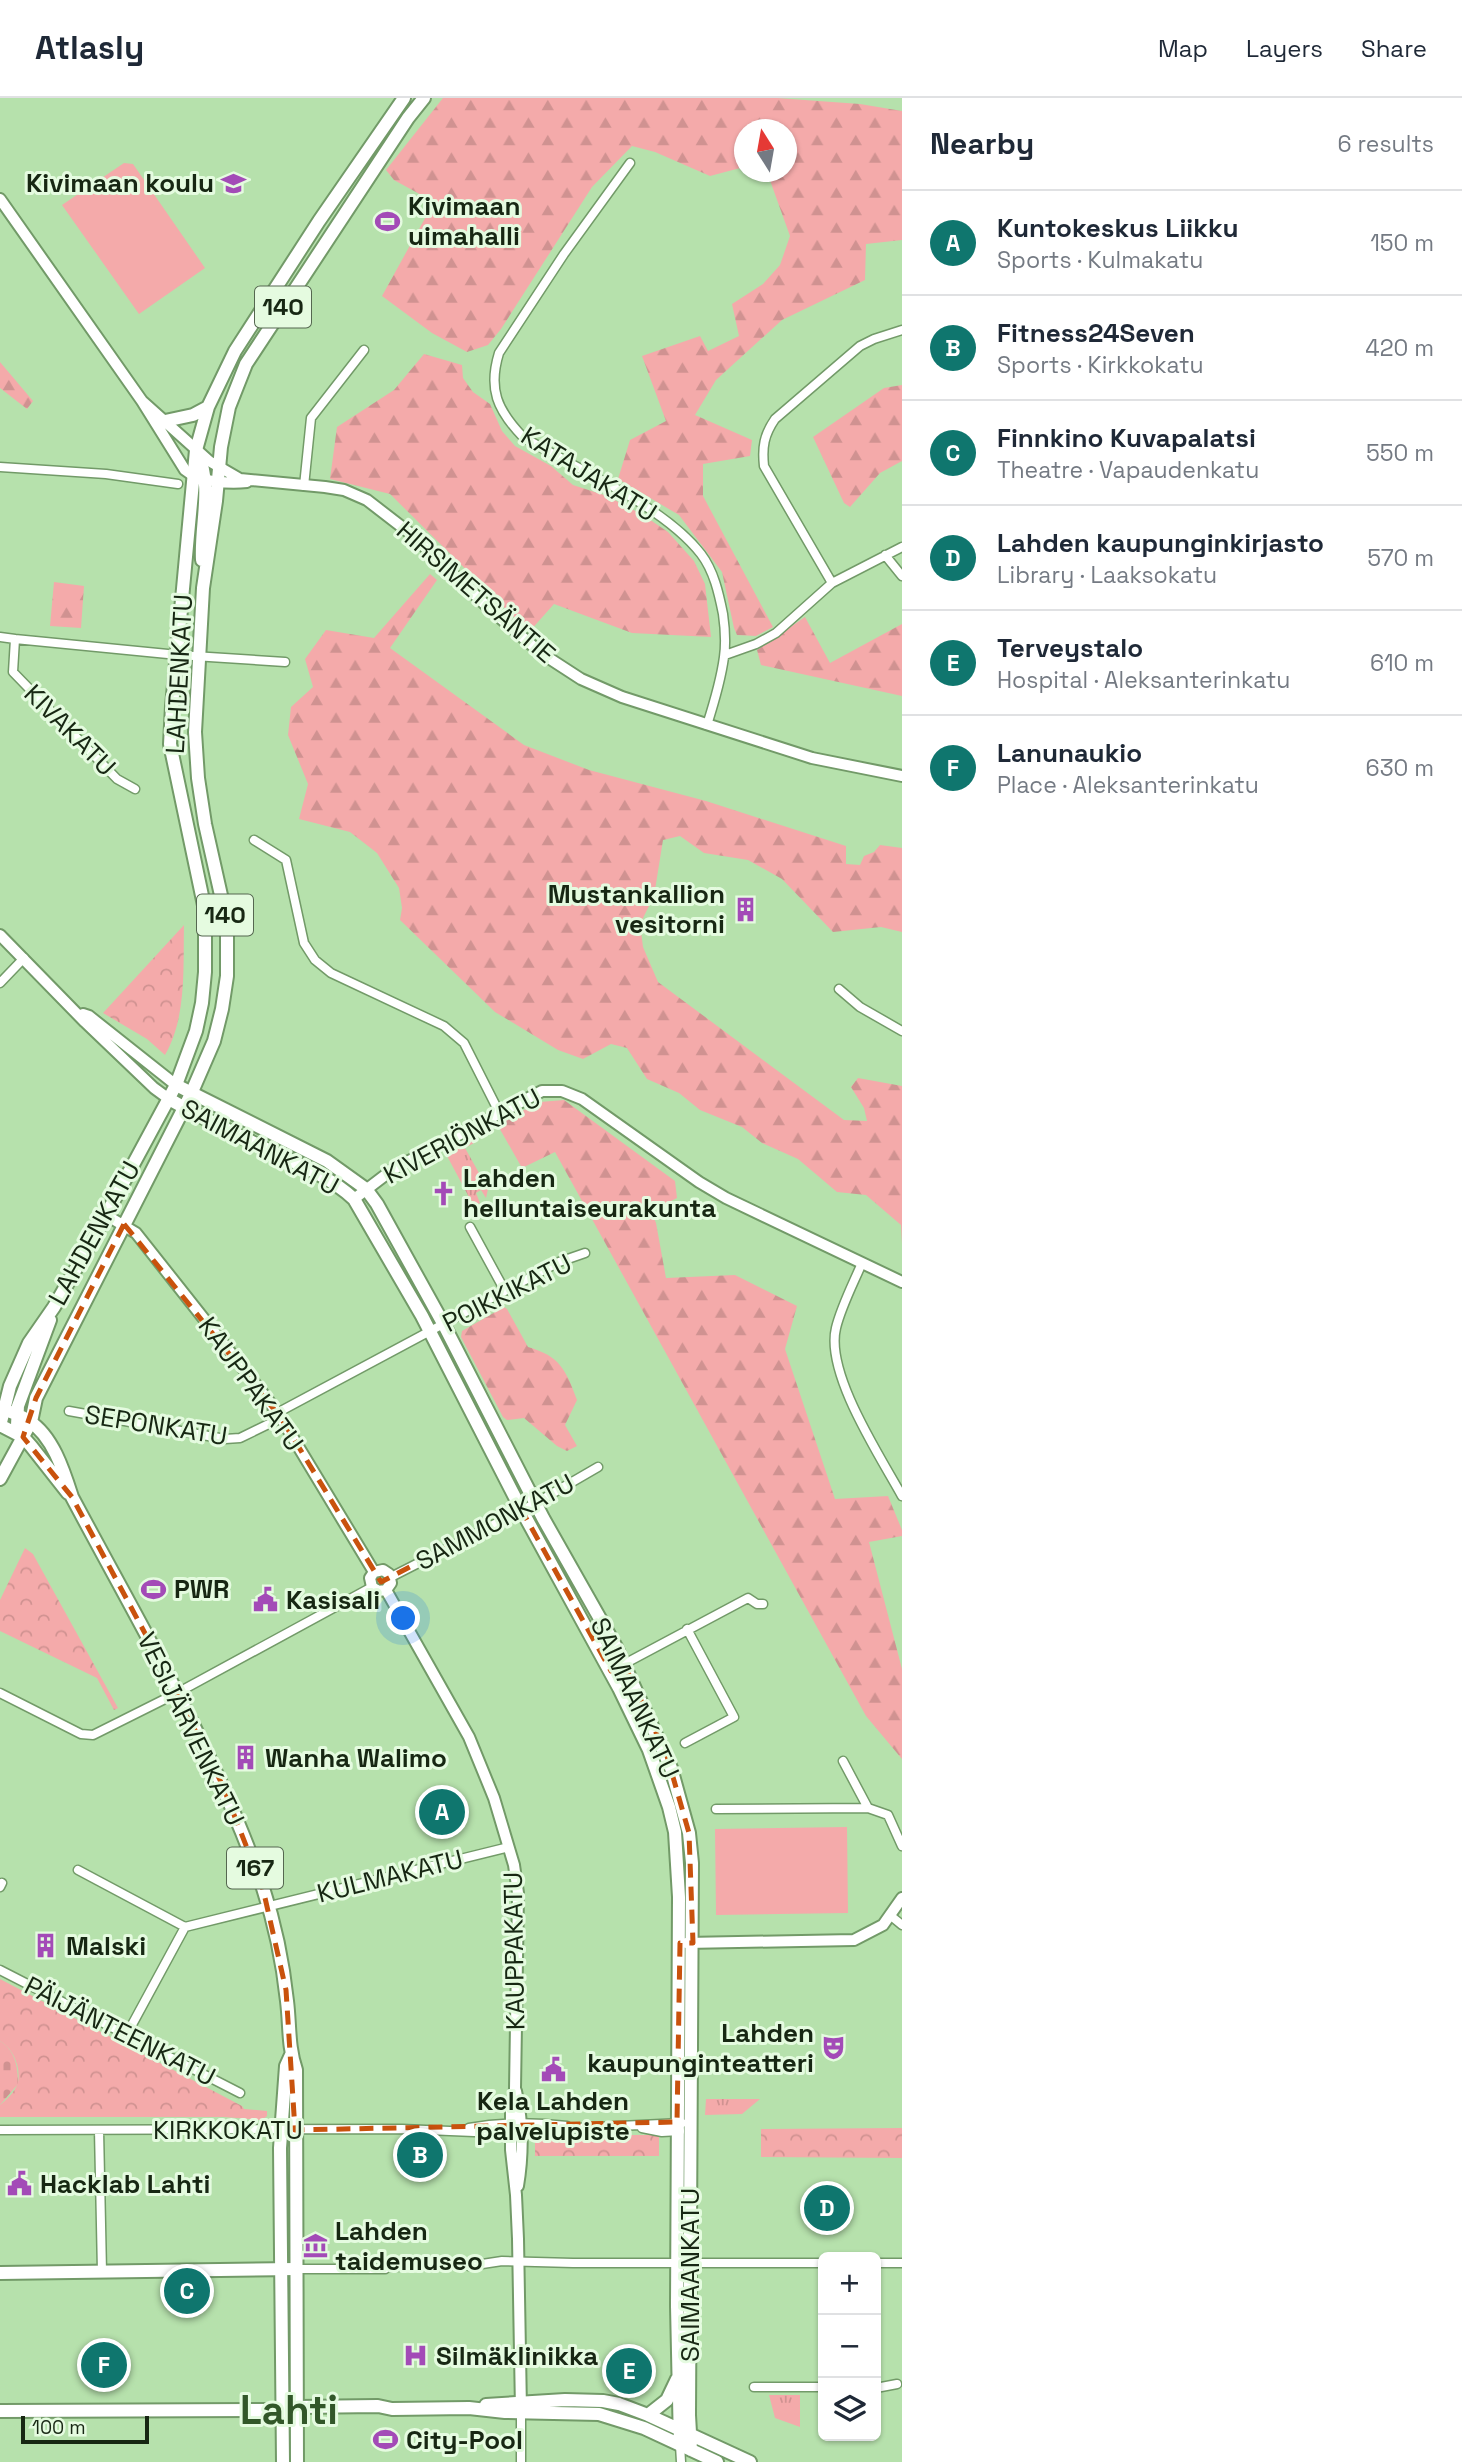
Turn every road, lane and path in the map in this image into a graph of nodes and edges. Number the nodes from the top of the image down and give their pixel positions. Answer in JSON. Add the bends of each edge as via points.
{"nodes":[{"id":1,"x":404,"y":98,"type":"edge"},
{"id":2,"x":425,"y":98,"type":"edge"},
{"id":3,"x":630,"y":163,"type":"dead end"},
{"id":4,"x":0,"y":199,"type":"edge"},
{"id":5,"x":902,"y":330,"type":"edge"},
{"id":6,"x":364,"y":350,"type":"dead end"},
{"id":7,"x":142,"y":401,"type":"junction"},
{"id":8,"x":208,"y":407,"type":"junction"},
{"id":9,"x":164,"y":421,"type":"junction"},
{"id":10,"x":196,"y":450,"type":"junction"},
{"id":11,"x":0,"y":467,"type":"edge"},
{"id":12,"x":209,"y":476,"type":"junction"},
{"id":13,"x":178,"y":484,"type":"dead end"},
{"id":14,"x":304,"y":486,"type":"junction"},
{"id":15,"x":902,"y":547,"type":"edge"},
{"id":16,"x":884,"y":555,"type":"junction"},
{"id":17,"x":902,"y":576,"type":"edge"},
{"id":18,"x":832,"y":583,"type":"junction"},
{"id":19,"x":0,"y":637,"type":"edge"},
{"id":20,"x":15,"y":639,"type":"junction"},
{"id":21,"x":178,"y":655,"type":"junction"},
{"id":22,"x":724,"y":655,"type":"junction"},
{"id":23,"x":198,"y":656,"type":"junction"},
{"id":24,"x":285,"y":662,"type":"dead end"},
{"id":25,"x":707,"y":725,"type":"junction"},
{"id":26,"x":902,"y":776,"type":"edge"},
{"id":27,"x":135,"y":789,"type":"dead end"},
{"id":28,"x":254,"y":840,"type":"dead end"},
{"id":29,"x":0,"y":935,"type":"edge"},
{"id":30,"x":24,"y":958,"type":"junction"},
{"id":31,"x":0,"y":983,"type":"edge"},
{"id":32,"x":839,"y":989,"type":"dead end"},
{"id":33,"x":77,"y":1012,"type":"junction"},
{"id":34,"x":902,"y":1031,"type":"edge"},
{"id":35,"x":176,"y":1085,"type":"junction"},
{"id":36,"x":191,"y":1094,"type":"junction"},
{"id":37,"x":169,"y":1099,"type":"junction"},
{"id":38,"x":184,"y":1108,"type":"junction"},
{"id":39,"x":499,"y":1112,"type":"junction"},
{"id":40,"x":366,"y":1189,"type":"junction"},
{"id":41,"x":354,"y":1199,"type":"junction"},
{"id":42,"x":106,"y":1215,"type":"junction"},
{"id":43,"x":124,"y":1224,"type":"junction"},
{"id":44,"x":470,"y":1227,"type":"dead end"},
{"id":45,"x":585,"y":1253,"type":"dead end"},
{"id":46,"x":862,"y":1263,"type":"junction"},
{"id":47,"x":902,"y":1282,"type":"edge"},
{"id":48,"x":505,"y":1291,"type":"junction"},
{"id":49,"x":443,"y":1325,"type":"junction"},
{"id":50,"x":429,"y":1333,"type":"junction"},
{"id":51,"x":7,"y":1410,"type":"edge"},
{"id":52,"x":69,"y":1411,"type":"dead end"},
{"id":53,"x":279,"y":1415,"type":"junction"},
{"id":54,"x":30,"y":1422,"type":"junction"},
{"id":55,"x":0,"y":1425,"type":"edge"},
{"id":56,"x":23,"y":1437,"type":"junction"},
{"id":57,"x":598,"y":1467,"type":"dead end"},
{"id":58,"x":0,"y":1479,"type":"edge"},
{"id":59,"x":902,"y":1496,"type":"edge"},
{"id":60,"x":72,"y":1497,"type":"junction"},
{"id":61,"x":536,"y":1503,"type":"junction"},
{"id":62,"x":521,"y":1509,"type":"junction"},
{"id":63,"x":374,"y":1572,"type":"junction"},
{"id":64,"x":391,"y":1577,"type":"junction"},
{"id":65,"x":372,"y":1587,"type":"junction"},
{"id":66,"x":386,"y":1590,"type":"junction"},
{"id":67,"x":763,"y":1604,"type":"dead end"},
{"id":68,"x":687,"y":1629,"type":"junction"},
{"id":69,"x":624,"y":1664,"type":"junction"},
{"id":70,"x":611,"y":1671,"type":"junction"},
{"id":71,"x":0,"y":1693,"type":"edge"},
{"id":72,"x":177,"y":1693,"type":"junction"},
{"id":73,"x":685,"y":1742,"type":"dead end"},
{"id":74,"x":843,"y":1761,"type":"dead end"},
{"id":75,"x":869,"y":1808,"type":"junction"},
{"id":76,"x":716,"y":1809,"type":"dead end"},
{"id":77,"x":902,"y":1846,"type":"edge"},
{"id":78,"x":509,"y":1847,"type":"junction"},
{"id":79,"x":78,"y":1870,"type":"dead end"},
{"id":80,"x":902,"y":1898,"type":"edge"},
{"id":81,"x":268,"y":1906,"type":"junction"},
{"id":82,"x":891,"y":1916,"type":"junction"},
{"id":83,"x":902,"y":1925,"type":"edge"},
{"id":84,"x":185,"y":1927,"type":"junction"},
{"id":85,"x":686,"y":1943,"type":"junction"},
{"id":86,"x":0,"y":1969,"type":"edge"},
{"id":87,"x":127,"y":2034,"type":"junction"},
{"id":88,"x":291,"y":2055,"type":"junction"},
{"id":89,"x":240,"y":2093,"type":"dead end"},
{"id":90,"x":684,"y":2127,"type":"junction"},
{"id":91,"x":515,"y":2128,"type":"junction"},
{"id":92,"x":0,"y":2130,"type":"edge"},
{"id":93,"x":99,"y":2130,"type":"junction"},
{"id":94,"x":281,"y":2130,"type":"junction"},
{"id":95,"x":295,"y":2130,"type":"junction"},
{"id":96,"x":519,"y":2263,"type":"junction"},
{"id":97,"x":684,"y":2263,"type":"junction"},
{"id":98,"x":818,"y":2263,"type":"edge"},
{"id":99,"x":881,"y":2263,"type":"edge"},
{"id":100,"x":902,"y":2263,"type":"edge"},
{"id":101,"x":289,"y":2269,"type":"junction"},
{"id":102,"x":385,"y":2269,"type":"tunnel mouth"},
{"id":103,"x":102,"y":2272,"type":"junction"},
{"id":104,"x":0,"y":2273,"type":"edge"},
{"id":105,"x":679,"y":2376,"type":"junction"},
{"id":106,"x":900,"y":2384,"type":"edge"},
{"id":107,"x":754,"y":2386,"type":"dead end"},
{"id":108,"x":818,"y":2387,"type":"edge"},
{"id":109,"x":881,"y":2387,"type":"edge"},
{"id":110,"x":521,"y":2407,"type":"junction"},
{"id":111,"x":282,"y":2410,"type":"junction"},
{"id":112,"x":297,"y":2410,"type":"junction"},
{"id":113,"x":0,"y":2411,"type":"edge"},
{"id":114,"x":648,"y":2415,"type":"junction"},
{"id":115,"x":685,"y":2434,"type":"junction"},
{"id":116,"x":687,"y":2452,"type":"edge"},
{"id":117,"x":283,"y":2462,"type":"edge"},
{"id":118,"x":297,"y":2462,"type":"edge"},
{"id":119,"x":521,"y":2462,"type":"edge"},
{"id":120,"x":681,"y":2462,"type":"edge"},
{"id":121,"x":718,"y":2462,"type":"edge"},
{"id":122,"x":750,"y":2462,"type":"edge"}],
"edges":[{"from":1,"to":8,"type":"main road","number":"140","via":[[235,351]]},
{"from":2,"to":12,"type":"main road","name":"LAHDENKATU","number":"140","via":[[246,364]]},
{"from":3,"to":22,"type":"street","name":"KATAJAKATU","via":[[519,319],[499,353],[494,387],[510,424],[523,437],[650,509],[700,553],[721,604]]},
{"from":4,"to":7,"type":"street"},
{"from":5,"to":18,"type":"street","via":[[860,346],[766,431],[764,466]]},
{"from":6,"to":14,"type":"street","via":[[311,418]]},
{"from":7,"to":9,"type":"street"},
{"from":7,"to":12,"type":"street","via":[[185,470]]},
{"from":8,"to":9,"type":"main road"},
{"from":8,"to":10,"type":"main road","number":"140"},
{"from":9,"to":10,"type":"street"},
{"from":10,"to":12,"type":"main road"},
{"from":11,"to":13,"type":"street"},
{"from":12,"to":14,"type":"street","name":"HIRSIMETSÄNTIE"},
{"from":12,"to":21,"type":"main road","name":"LAHDENKATU","number":"140"},
{"from":12,"to":23,"type":"main road","name":"LAHDENKATU","number":"140","via":[[201,542]]},
{"from":14,"to":25,"type":"street","name":"HIRSIMETSÄNTIE","via":[[344,490],[368,500],[541,653],[581,679]]},
{"from":15,"to":16,"type":"street"},
{"from":16,"to":17,"type":"street"},
{"from":16,"to":18,"type":"street"},
{"from":18,"to":22,"type":"street","via":[[776,633],[757,645]]},
{"from":19,"to":20,"type":"street"},
{"from":20,"to":21,"type":"street"},
{"from":20,"to":27,"type":"street","name":"KIVAKATU","via":[[13,672],[117,779]]},
{"from":21,"to":23,"type":"street"},
{"from":21,"to":35,"type":"main road","name":"LAHDENKATU","number":"140","via":[[170,744],[205,910],[206,943],[202,1003]]},
{"from":22,"to":25,"type":"street","name":"KATAJAKATU"},
{"from":23,"to":24,"type":"street"},
{"from":23,"to":36,"type":"main road","name":"LAHDENKATU","number":"140","via":[[198,778],[229,945],[222,1010]]},
{"from":25,"to":26,"type":"street","name":"HIRSIMETSÄNTIE","via":[[812,758]]},
{"from":28,"to":39,"type":"street","via":[[286,860],[304,943],[315,960],[331,973],[455,1034]]},
{"from":29,"to":30,"type":"street"},
{"from":30,"to":31,"type":"street"},
{"from":30,"to":33,"type":"street"},
{"from":32,"to":34,"type":"street"},
{"from":33,"to":35,"type":"street","via":[[89,1016]]},
{"from":33,"to":37,"type":"street"},
{"from":35,"to":36,"type":"main road","name":"SAIMAANKATU"},
{"from":35,"to":37,"type":"main road","name":"LAHDENKATU","number":"140"},
{"from":36,"to":38,"type":"main road","name":"LAHDENKATU","number":"140"},
{"from":36,"to":40,"type":"main road","name":"SAIMAANKATU","via":[[327,1161]]},
{"from":37,"to":38,"type":"main road","name":"SAIMAANKATU"},
{"from":37,"to":42,"type":"main road","name":"LAHDENKATU","number":"140"},
{"from":38,"to":41,"type":"main road","name":"SAIMAANKATU","via":[[317,1172]]},
{"from":38,"to":43,"type":"main road","name":"LAHDENKATU","number":"140"},
{"from":39,"to":40,"type":"street","name":"KIVERIÖNKATU"},
{"from":39,"to":46,"type":"street","name":"KIVERIÖNKATU","via":[[542,1091],[568,1092],[726,1198]]},
{"from":40,"to":41,"type":"street","name":"KIVERIÖNKATU"},
{"from":40,"to":49,"type":"main road","name":"SAIMAANKATU"},
{"from":41,"to":50,"type":"main road","name":"SAIMAANKATU"},
{"from":42,"to":43,"type":"street","name":"KAUPPAKATU"},
{"from":42,"to":51,"type":"main road","name":"LAHDENKATU","number":"140","via":[[54,1307]]},
{"from":43,"to":53,"type":"street","name":"KAUPPAKATU","via":[[136,1233]]},
{"from":43,"to":54,"type":"main road","name":"LAHDENKATU","number":"140","via":[[36,1398]]},
{"from":44,"to":48,"type":"street"},
{"from":45,"to":48,"type":"street","name":"POIKKIKATU"},
{"from":46,"to":47,"type":"street","name":"KIVERIÖNKATU"},
{"from":46,"to":59,"type":"street","via":[[836,1328],[836,1364]]},
{"from":48,"to":49,"type":"street","name":"POIKKIKATU"},
{"from":49,"to":50,"type":"street","name":"POIKKIKATU"},
{"from":49,"to":61,"type":"main road","name":"SAIMAANKATU"},
{"from":50,"to":53,"type":"street","name":"SEPONKATU"},
{"from":50,"to":62,"type":"main road","name":"SAIMAANKATU"},
{"from":51,"to":54,"type":"main road","name":"VESIJÄRVENKATU","number":"167"},
{"from":51,"to":55,"type":"main road"},
{"from":51,"to":56,"type":"main road"},
{"from":52,"to":53,"type":"street","name":"SEPONKATU","via":[[225,1439],[240,1438]]},
{"from":53,"to":63,"type":"street","name":"KAUPPAKATU"},
{"from":54,"to":56,"type":"main road","name":"LAHDENKATU","number":"140"},
{"from":54,"to":60,"type":"main road","name":"VESIJÄRVENKATU","number":"167","via":[[50,1445]]},
{"from":55,"to":56,"type":"main road","name":"VESIJÄRVENKATU","number":"167"},
{"from":56,"to":58,"type":"main road","name":"LAHDENKATU","number":"140"},
{"from":56,"to":60,"type":"main road","name":"VESIJÄRVENKATU","number":"167"},
{"from":57,"to":61,"type":"street","name":"SAMMONKATU"},
{"from":60,"to":72,"type":"main road","name":"VESIJÄRVENKATU","number":"167"},
{"from":61,"to":62,"type":"street","name":"SAMMONKATU"},
{"from":61,"to":69,"type":"main road","name":"SAIMAANKATU"},
{"from":62,"to":64,"type":"street","name":"SAMMONKATU"},
{"from":62,"to":70,"type":"main road","name":"SAIMAANKATU"},
{"from":63,"to":64,"type":"street","via":[[383,1570]]},
{"from":63,"to":65,"type":"street"},
{"from":64,"to":66,"type":"street"},
{"from":65,"to":66,"type":"street"},
{"from":65,"to":72,"type":"street"},
{"from":66,"to":78,"type":"street","name":"KAUPPAKATU","via":[[465,1728]]},
{"from":67,"to":68,"type":"street","via":[[748,1598]]},
{"from":68,"to":69,"type":"street"},
{"from":68,"to":73,"type":"street","via":[[734,1717]]},
{"from":69,"to":70,"type":"street"},
{"from":69,"to":85,"type":"main road","name":"SAIMAANKATU","via":[[667,1756],[689,1833],[692,1863]]},
{"from":70,"to":85,"type":"main road","name":"SAIMAANKATU","via":[[655,1762],[669,1807]]},
{"from":71,"to":72,"type":"street","via":[[80,1734],[93,1735]]},
{"from":72,"to":81,"type":"main road","name":"VESIJÄRVENKATU","number":"167","via":[[222,1784]]},
{"from":74,"to":75,"type":"street"},
{"from":75,"to":76,"type":"street"},
{"from":75,"to":77,"type":"street","via":[[888,1815]]},
{"from":78,"to":81,"type":"street","name":"KULMAKATU"},
{"from":78,"to":91,"type":"street","name":"KAUPPAKATU","via":[[518,1893]]},
{"from":79,"to":84,"type":"street"},
{"from":80,"to":82,"type":"street"},
{"from":81,"to":84,"type":"street","name":"KULMAKATU"},
{"from":81,"to":88,"type":"main road","name":"VESIJÄRVENKATU","number":"167","via":[[283,1968]]},
{"from":82,"to":83,"type":"street"},
{"from":82,"to":85,"type":"street","via":[[854,1940]]},
{"from":84,"to":87,"type":"street"},
{"from":85,"to":90,"type":"main road","name":"SAIMAANKATU"},
{"from":86,"to":87,"type":"street","name":"PÄIJÄNTEENKATU"},
{"from":87,"to":89,"type":"street","name":"PÄIJÄNTEENKATU"},
{"from":88,"to":94,"type":"main road","name":"VESIJÄRVENKATU","number":"167","via":[[286,2066]]},
{"from":88,"to":95,"type":"main road","name":"VESIJÄRVENKATU","number":"167","via":[[296,2070]]},
{"from":90,"to":91,"type":"street","name":"KIRKKOKATU"},
{"from":90,"to":97,"type":"main road","name":"SAIMAANKATU"},
{"from":91,"to":95,"type":"street","name":"KIRKKOKATU"},
{"from":91,"to":96,"type":"street","name":"KAUPPAKATU","via":[[520,2172],[516,2195]]},
{"from":92,"to":93,"type":"street","name":"KIRKKOKATU"},
{"from":93,"to":94,"type":"street","name":"KIRKKOKATU"},
{"from":93,"to":103,"type":"street"},
{"from":94,"to":95,"type":"street","name":"KIRKKOKATU"},
{"from":94,"to":101,"type":"main road","name":"VESIJÄRVENKATU","number":"167"},
{"from":95,"to":101,"type":"main road","name":"VESIJÄRVENKATU","number":"167"},
{"from":96,"to":96,"type":"street","via":[[502,2261],[469,2266],[502,2267]]},
{"from":96,"to":97,"type":"street"},
{"from":96,"to":110,"type":"street","name":"KAUPPAKATU"},
{"from":97,"to":98,"type":"street"},
{"from":97,"to":105,"type":"main road","name":"SAIMAANKATU","via":[[677,2306]]},
{"from":97,"to":115,"type":"main road","name":"SAIMAANKATU"},
{"from":99,"to":100,"type":"street"},
{"from":101,"to":102,"type":"street"},
{"from":101,"to":103,"type":"main road"},
{"from":101,"to":111,"type":"main road","name":"VESIJÄRVENKATU","number":"167"},
{"from":101,"to":112,"type":"main road","name":"VESIJÄRVENKATU","number":"167"},
{"from":103,"to":104,"type":"main road"},
{"from":105,"to":114,"type":"main road","name":"SAIMAANKATU","via":[[667,2400]]},
{"from":105,"to":115,"type":"main road","name":"SAIMAANKATU"},
{"from":106,"to":109,"type":"street"},
{"from":107,"to":108,"type":"street"},
{"from":110,"to":112,"type":"main road","via":[[378,2413]]},
{"from":110,"to":114,"type":"main road","via":[[603,2401]]},
{"from":110,"to":116,"type":"main road","via":[[599,2414],[643,2428]]},
{"from":110,"to":119,"type":"street","name":"KAUPPAKATU"},
{"from":111,"to":112,"type":"main road"},
{"from":111,"to":113,"type":"main road"},
{"from":111,"to":117,"type":"main road","name":"VESIJÄRVENKATU","number":"167"},
{"from":112,"to":118,"type":"main road","name":"VESIJÄRVENKATU","number":"167"},
{"from":114,"to":115,"type":"main road"},
{"from":115,"to":116,"type":"main road","name":"SAIMAANKATU"},
{"from":115,"to":122,"type":"main road"},
{"from":116,"to":120,"type":"street","name":"SAIMAANKATU"},
{"from":116,"to":121,"type":"main road"}]}
